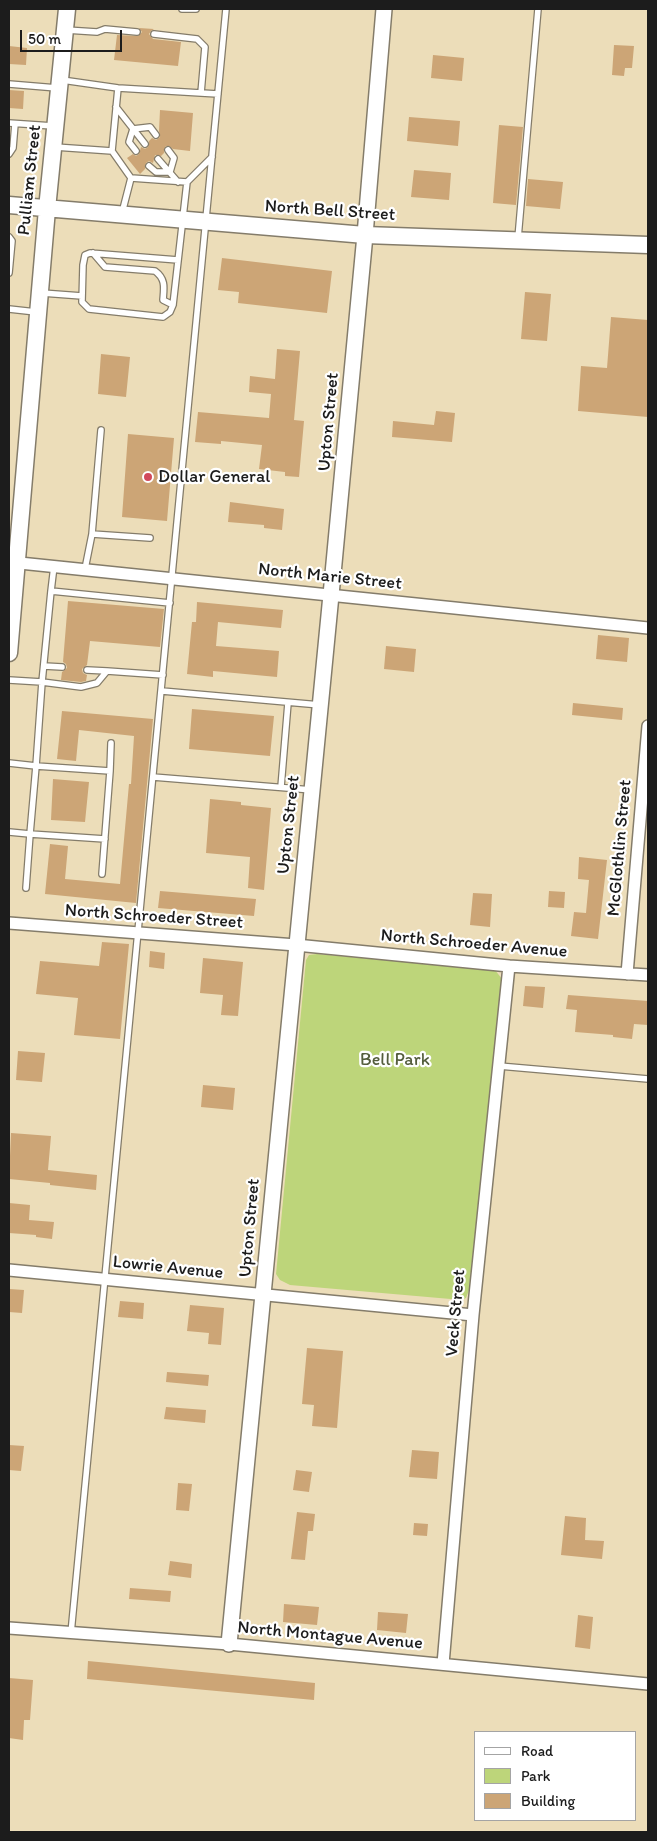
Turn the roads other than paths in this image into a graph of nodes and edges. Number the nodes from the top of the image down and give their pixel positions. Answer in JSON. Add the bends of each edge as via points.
{"nodes":[{"id":1,"x":67,"y":9,"type":"edge"},
{"id":2,"x":182,"y":9,"type":"edge"},
{"id":3,"x":196,"y":9,"type":"edge"},
{"id":4,"x":226,"y":9,"type":"edge"},
{"id":5,"x":384,"y":9,"type":"edge"},
{"id":6,"x":538,"y":9,"type":"edge"},
{"id":7,"x":65,"y":30,"type":"junction"},
{"id":8,"x":138,"y":32,"type":"dead end"},
{"id":9,"x":154,"y":34,"type":"dead end"},
{"id":10,"x":9,"y":84,"type":"edge"},
{"id":11,"x":60,"y":84,"type":"junction"},
{"id":12,"x":118,"y":88,"type":"junction"},
{"id":13,"x":201,"y":93,"type":"junction"},
{"id":14,"x":218,"y":94,"type":"junction"},
{"id":15,"x":116,"y":107,"type":"junction"},
{"id":16,"x":12,"y":123,"type":"edge"},
{"id":17,"x":55,"y":126,"type":"junction"},
{"id":18,"x":133,"y":129,"type":"junction"},
{"id":19,"x":156,"y":135,"type":"dead end"},
{"id":20,"x":145,"y":144,"type":"dead end"},
{"id":21,"x":53,"y":147,"type":"junction"},
{"id":22,"x":168,"y":150,"type":"dead end"},
{"id":23,"x":112,"y":151,"type":"junction"},
{"id":24,"x":136,"y":151,"type":"dead end"},
{"id":25,"x":9,"y":154,"type":"edge"},
{"id":26,"x":212,"y":157,"type":"junction"},
{"id":27,"x":158,"y":159,"type":"dead end"},
{"id":28,"x":149,"y":166,"type":"dead end"},
{"id":29,"x":170,"y":172,"type":"junction"},
{"id":30,"x":131,"y":178,"type":"junction"},
{"id":31,"x":178,"y":182,"type":"junction"},
{"id":32,"x":187,"y":182,"type":"junction"},
{"id":33,"x":9,"y":205,"type":"edge"},
{"id":34,"x":47,"y":208,"type":"junction"},
{"id":35,"x":122,"y":215,"type":"junction"},
{"id":36,"x":183,"y":220,"type":"junction"},
{"id":37,"x":207,"y":222,"type":"junction"},
{"id":38,"x":365,"y":235,"type":"junction"},
{"id":39,"x":9,"y":237,"type":"edge"},
{"id":40,"x":518,"y":240,"type":"junction"},
{"id":41,"x":648,"y":244,"type":"edge"},
{"id":42,"x":93,"y":253,"type":"junction"},
{"id":43,"x":178,"y":260,"type":"junction"},
{"id":44,"x":9,"y":273,"type":"edge"},
{"id":45,"x":40,"y":292,"type":"junction"},
{"id":46,"x":82,"y":296,"type":"junction"},
{"id":47,"x":173,"y":305,"type":"junction"},
{"id":48,"x":9,"y":309,"type":"edge"},
{"id":49,"x":38,"y":312,"type":"junction"},
{"id":50,"x":101,"y":430,"type":"dead end"},
{"id":51,"x":92,"y":534,"type":"junction"},
{"id":52,"x":150,"y":538,"type":"dead end"},
{"id":53,"x":13,"y":562,"type":"edge"},
{"id":54,"x":54,"y":566,"type":"junction"},
{"id":55,"x":86,"y":569,"type":"junction"},
{"id":56,"x":172,"y":578,"type":"junction"},
{"id":57,"x":51,"y":591,"type":"junction"},
{"id":58,"x":331,"y":595,"type":"junction"},
{"id":59,"x":170,"y":603,"type":"junction"},
{"id":60,"x":648,"y":628,"type":"edge"},
{"id":61,"x":9,"y":654,"type":"edge"},
{"id":62,"x":44,"y":666,"type":"junction"},
{"id":63,"x":62,"y":667,"type":"dead end"},
{"id":64,"x":87,"y":670,"type":"dead end"},
{"id":65,"x":107,"y":671,"type":"junction"},
{"id":66,"x":163,"y":675,"type":"junction"},
{"id":67,"x":9,"y":680,"type":"edge"},
{"id":68,"x":42,"y":682,"type":"junction"},
{"id":69,"x":162,"y":691,"type":"junction"},
{"id":70,"x":288,"y":703,"type":"junction"},
{"id":71,"x":320,"y":705,"type":"junction"},
{"id":72,"x":648,"y":726,"type":"edge"},
{"id":73,"x":111,"y":743,"type":"dead end"},
{"id":74,"x":9,"y":763,"type":"edge"},
{"id":75,"x":36,"y":766,"type":"junction"},
{"id":76,"x":110,"y":771,"type":"junction"},
{"id":77,"x":154,"y":777,"type":"junction"},
{"id":78,"x":281,"y":787,"type":"junction"},
{"id":79,"x":312,"y":790,"type":"junction"},
{"id":80,"x":9,"y":832,"type":"edge"},
{"id":81,"x":30,"y":834,"type":"junction"},
{"id":82,"x":105,"y":839,"type":"junction"},
{"id":83,"x":102,"y":874,"type":"dead end"},
{"id":84,"x":26,"y":888,"type":"dead end"},
{"id":85,"x":9,"y":923,"type":"edge"},
{"id":86,"x":138,"y":933,"type":"junction"},
{"id":87,"x":296,"y":945,"type":"junction"},
{"id":88,"x":509,"y":966,"type":"junction"},
{"id":89,"x":627,"y":974,"type":"junction"},
{"id":90,"x":648,"y":975,"type":"edge"},
{"id":91,"x":499,"y":1066,"type":"junction"},
{"id":92,"x":648,"y":1079,"type":"edge"},
{"id":93,"x":9,"y":1270,"type":"edge"},
{"id":94,"x":105,"y":1280,"type":"junction"},
{"id":95,"x":263,"y":1295,"type":"junction"},
{"id":96,"x":473,"y":1315,"type":"junction"},
{"id":97,"x":9,"y":1628,"type":"edge"},
{"id":98,"x":71,"y":1633,"type":"junction"},
{"id":99,"x":229,"y":1644,"type":"junction"},
{"id":100,"x":443,"y":1664,"type":"junction"},
{"id":101,"x":648,"y":1684,"type":"edge"}],
"edges":[{"from":1,"to":7,"type":"main road","name":"Pulliam Street"},
{"from":2,"to":3,"type":"lane"},
{"from":4,"to":14,"type":"lane"},
{"from":5,"to":38,"type":"street","name":"Upton Street"},
{"from":6,"to":40,"type":"lane"},
{"from":7,"to":8,"type":"lane"},
{"from":7,"to":11,"type":"main road","name":"Pulliam Street"},
{"from":9,"to":13,"type":"lane","via":[[197,39],[205,47]]},
{"from":10,"to":11,"type":"lane"},
{"from":11,"to":12,"type":"lane"},
{"from":11,"to":17,"type":"main road","name":"Pulliam Street"},
{"from":12,"to":13,"type":"lane"},
{"from":12,"to":15,"type":"lane"},
{"from":13,"to":14,"type":"lane"},
{"from":14,"to":26,"type":"lane"},
{"from":15,"to":18,"type":"lane"},
{"from":15,"to":23,"type":"lane"},
{"from":16,"to":17,"type":"lane"},
{"from":16,"to":25,"type":"lane","via":[[13,148]]},
{"from":17,"to":21,"type":"main road","name":"Pulliam Street"},
{"from":18,"to":19,"type":"lane","via":[[150,127]]},
{"from":18,"to":20,"type":"lane"},
{"from":18,"to":24,"type":"lane","via":[[129,142]]},
{"from":21,"to":23,"type":"lane"},
{"from":21,"to":34,"type":"main road","name":"Pulliam Street"},
{"from":22,"to":29,"type":"lane","via":[[174,158]]},
{"from":23,"to":30,"type":"lane"},
{"from":26,"to":32,"type":"lane"},
{"from":26,"to":37,"type":"lane"},
{"from":27,"to":29,"type":"lane"},
{"from":28,"to":29,"type":"lane","via":[[156,172]]},
{"from":29,"to":31,"type":"lane"},
{"from":30,"to":31,"type":"lane"},
{"from":30,"to":35,"type":"lane"},
{"from":31,"to":32,"type":"lane"},
{"from":32,"to":36,"type":"lane"},
{"from":33,"to":34,"type":"main road","name":"North Bell Street"},
{"from":34,"to":35,"type":"main road","name":"North Bell Street"},
{"from":34,"to":45,"type":"main road","name":"Pulliam Street"},
{"from":35,"to":36,"type":"main road","name":"North Bell Street"},
{"from":36,"to":37,"type":"main road","name":"North Bell Street"},
{"from":36,"to":43,"type":"lane"},
{"from":37,"to":38,"type":"main road","name":"North Bell Street"},
{"from":37,"to":56,"type":"lane"},
{"from":38,"to":40,"type":"main road","name":"North Bell Street"},
{"from":38,"to":58,"type":"street","name":"Upton Street"},
{"from":39,"to":44,"type":"lane","via":[[12,241]]},
{"from":40,"to":41,"type":"main road","name":"North Bell Street"},
{"from":42,"to":43,"type":"lane"},
{"from":42,"to":46,"type":"lane","via":[[86,255],[83,265]]},
{"from":42,"to":47,"type":"lane","via":[[105,267],[155,271],[164,282],[163,300]]},
{"from":43,"to":47,"type":"lane"},
{"from":45,"to":46,"type":"lane"},
{"from":45,"to":49,"type":"main road","name":"Pulliam Street"},
{"from":46,"to":47,"type":"lane","via":[[82,302],[89,309],[164,317]]},
{"from":48,"to":49,"type":"lane"},
{"from":49,"to":53,"type":"main road","name":"Pulliam Street"},
{"from":50,"to":51,"type":"lane"},
{"from":51,"to":52,"type":"lane"},
{"from":51,"to":55,"type":"lane"},
{"from":53,"to":54,"type":"street","name":"North Marie Street"},
{"from":53,"to":61,"type":"main road","name":"Pulliam Street"},
{"from":54,"to":55,"type":"street","name":"North Marie Street"},
{"from":54,"to":57,"type":"lane"},
{"from":55,"to":56,"type":"street","name":"North Marie Street"},
{"from":56,"to":58,"type":"street","name":"North Marie Street"},
{"from":56,"to":59,"type":"lane"},
{"from":57,"to":59,"type":"lane"},
{"from":57,"to":62,"type":"lane"},
{"from":58,"to":60,"type":"street","name":"North Marie Street"},
{"from":58,"to":71,"type":"street","name":"Upton Street"},
{"from":59,"to":66,"type":"lane"},
{"from":62,"to":63,"type":"lane"},
{"from":62,"to":68,"type":"lane"},
{"from":64,"to":65,"type":"lane"},
{"from":65,"to":66,"type":"lane"},
{"from":65,"to":68,"type":"lane","via":[[97,683],[81,687]]},
{"from":66,"to":69,"type":"lane"},
{"from":67,"to":68,"type":"lane"},
{"from":68,"to":75,"type":"lane"},
{"from":69,"to":70,"type":"lane"},
{"from":69,"to":77,"type":"lane"},
{"from":70,"to":71,"type":"lane"},
{"from":70,"to":78,"type":"lane"},
{"from":71,"to":79,"type":"street","name":"Upton Street"},
{"from":72,"to":89,"type":"street","name":"McGlothlin Street"},
{"from":73,"to":76,"type":"lane"},
{"from":74,"to":75,"type":"lane"},
{"from":75,"to":76,"type":"lane"},
{"from":75,"to":81,"type":"lane"},
{"from":76,"to":82,"type":"lane"},
{"from":77,"to":78,"type":"lane"},
{"from":77,"to":86,"type":"lane"},
{"from":78,"to":79,"type":"lane"},
{"from":79,"to":87,"type":"street","name":"Upton Street"},
{"from":80,"to":81,"type":"lane"},
{"from":81,"to":82,"type":"lane"},
{"from":81,"to":84,"type":"lane"},
{"from":82,"to":83,"type":"lane"},
{"from":85,"to":86,"type":"street","name":"North Schroeder Street"},
{"from":86,"to":87,"type":"street","name":"North Schroeder Street"},
{"from":86,"to":94,"type":"lane"},
{"from":87,"to":88,"type":"street","name":"North Schroeder Avenue"},
{"from":87,"to":95,"type":"street","name":"Upton Street"},
{"from":88,"to":89,"type":"street","name":"North Schroeder Avenue"},
{"from":88,"to":91,"type":"street","name":"Veck Street"},
{"from":89,"to":90,"type":"street","name":"North Schroeder Avenue"},
{"from":91,"to":92,"type":"lane"},
{"from":91,"to":96,"type":"street","name":"Veck Street"},
{"from":93,"to":94,"type":"street","name":"Lowrie Avenue"},
{"from":94,"to":95,"type":"street","name":"Lowrie Avenue"},
{"from":94,"to":98,"type":"lane"},
{"from":95,"to":96,"type":"street","name":"Lowrie Avenue"},
{"from":95,"to":99,"type":"street","name":"Upton Street"},
{"from":96,"to":100,"type":"street","name":"Veck Street"},
{"from":97,"to":98,"type":"street","name":"North Montague Avenue"},
{"from":98,"to":99,"type":"street","name":"North Montague Avenue"},
{"from":99,"to":100,"type":"street","name":"North Montague Avenue"},
{"from":100,"to":101,"type":"street","name":"North Montague Avenue"}]}
